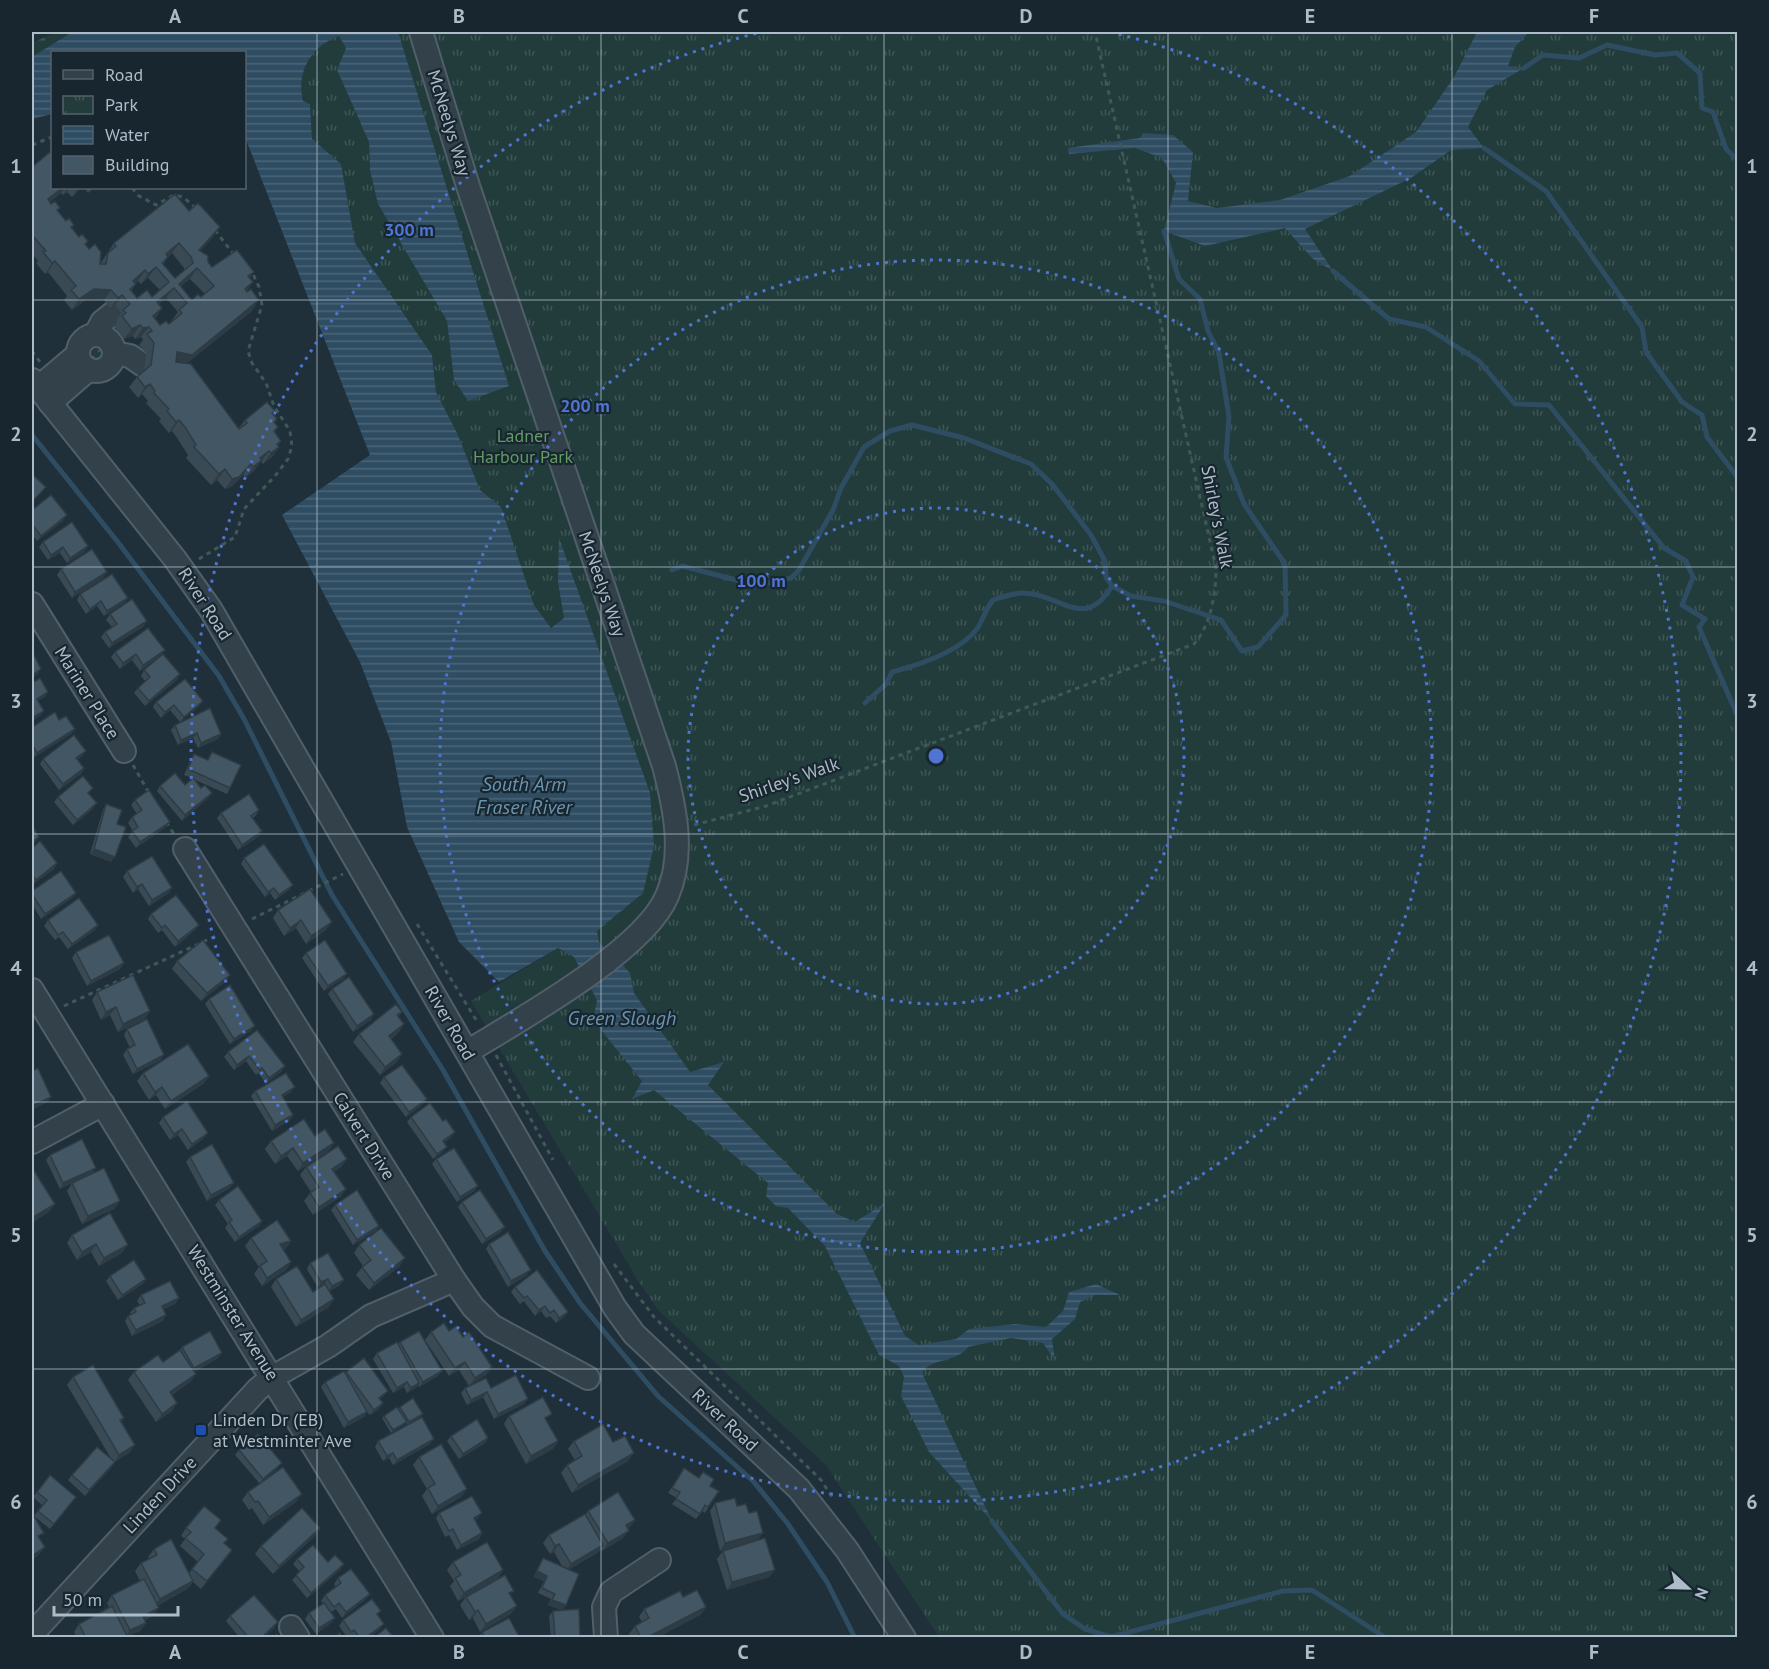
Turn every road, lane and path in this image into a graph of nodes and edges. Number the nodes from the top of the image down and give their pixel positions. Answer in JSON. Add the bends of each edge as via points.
{"nodes":[{"id":1,"x":421,"y":32,"type":"edge"},
{"id":2,"x":1095,"y":32,"type":"edge"},
{"id":3,"x":51,"y":137,"type":"edge"},
{"id":4,"x":32,"y":146,"type":"edge"},
{"id":5,"x":133,"y":189,"type":"edge"},
{"id":6,"x":199,"y":210,"type":"edge"},
{"id":7,"x":209,"y":223,"type":"edge"},
{"id":8,"x":236,"y":256,"type":"edge"},
{"id":9,"x":248,"y":267,"type":"edge"},
{"id":10,"x":114,"y":353,"type":"junction"},
{"id":11,"x":83,"y":362,"type":"junction"},
{"id":12,"x":143,"y":365,"type":"dead end"},
{"id":13,"x":40,"y":390,"type":"edge"},
{"id":14,"x":199,"y":559,"type":"dead end"},
{"id":15,"x":32,"y":604,"type":"edge"},
{"id":16,"x":124,"y":751,"type":"joint"},
{"id":17,"x":151,"y":796,"type":"edge"},
{"id":18,"x":163,"y":816,"type":"edge"},
{"id":19,"x":678,"y":829,"type":"junction"},
{"id":20,"x":184,"y":849,"type":"joint"},
{"id":21,"x":342,"y":874,"type":"dead end"},
{"id":22,"x":247,"y":921,"type":"dead end"},
{"id":23,"x":224,"y":933,"type":"dead end"},
{"id":24,"x":32,"y":990,"type":"edge"},
{"id":25,"x":58,"y":1009,"type":"dead end"},
{"id":26,"x":467,"y":1052,"type":"junction"},
{"id":27,"x":496,"y":1056,"type":"dead end"},
{"id":28,"x":103,"y":1104,"type":"junction"},
{"id":29,"x":32,"y":1142,"type":"edge"},
{"id":30,"x":556,"y":1164,"type":"dead end"},
{"id":31,"x":613,"y":1263,"type":"dead end"},
{"id":32,"x":453,"y":1280,"type":"junction"},
{"id":33,"x":273,"y":1377,"type":"junction"},
{"id":34,"x":588,"y":1378,"type":"dead end"},
{"id":35,"x":836,"y":1503,"type":"dead end"},
{"id":36,"x":659,"y":1560,"type":"dead end"},
{"id":37,"x":32,"y":1634,"type":"edge"},
{"id":38,"x":432,"y":1638,"type":"edge"},
{"id":39,"x":606,"y":1638,"type":"edge"},
{"id":40,"x":904,"y":1638,"type":"edge"}],
"edges":[{"from":1,"to":19,"type":"street","name":"McNeelys Way","via":[[468,186],[664,766]]},
{"from":2,"to":19,"type":"path","name":"Shirley's Walk","via":[[1216,568],[1213,602],[1199,638],[1194,644],[1122,673],[766,806]]},
{"from":3,"to":4,"type":"path"},
{"from":5,"to":6,"type":"path","via":[[156,205],[174,195]]},
{"from":7,"to":8,"type":"path"},
{"from":9,"to":14,"type":"path","via":[[258,281],[262,305],[248,351],[290,431],[291,451],[275,476],[244,509],[235,537]]},
{"from":10,"to":11,"type":"street","via":[[101,371]]},
{"from":10,"to":11,"type":"street","via":[[102,318],[80,343]]},
{"from":10,"to":12,"type":"street","via":[[130,356]]},
{"from":11,"to":13,"type":"street"},
{"from":13,"to":26,"type":"street","name":"River Road","via":[[211,610]]},
{"from":15,"to":16,"type":"street","name":"Mariner Place"},
{"from":16,"to":17,"type":"path"},
{"from":18,"to":20,"type":"path"},
{"from":19,"to":26,"type":"street","name":"McNeelys Way","via":[[675,871],[667,897],[643,932],[574,985]]},
{"from":20,"to":32,"type":"street","name":"Calvert Drive"},
{"from":21,"to":22,"type":"path"},
{"from":23,"to":25,"type":"path"},
{"from":24,"to":28,"type":"street","name":"Westminster Avenue"},
{"from":26,"to":40,"type":"street","name":"River Road","via":[[597,1280],[634,1334],[799,1489],[847,1550]]},
{"from":27,"to":30,"type":"path"},
{"from":28,"to":29,"type":"street"},
{"from":28,"to":33,"type":"street","name":"Westminster Avenue"},
{"from":31,"to":35,"type":"path","via":[[654,1317],[821,1480]]},
{"from":32,"to":33,"type":"street","name":"Linden Drive","via":[[371,1316]]},
{"from":32,"to":34,"type":"street","name":"Calvert Drive","via":[[492,1326]]},
{"from":33,"to":37,"type":"street","name":"Linden Drive"},
{"from":33,"to":38,"type":"street","name":"Westminster Avenue"},
{"from":36,"to":39,"type":"street","via":[[611,1592],[604,1607]]}]}
